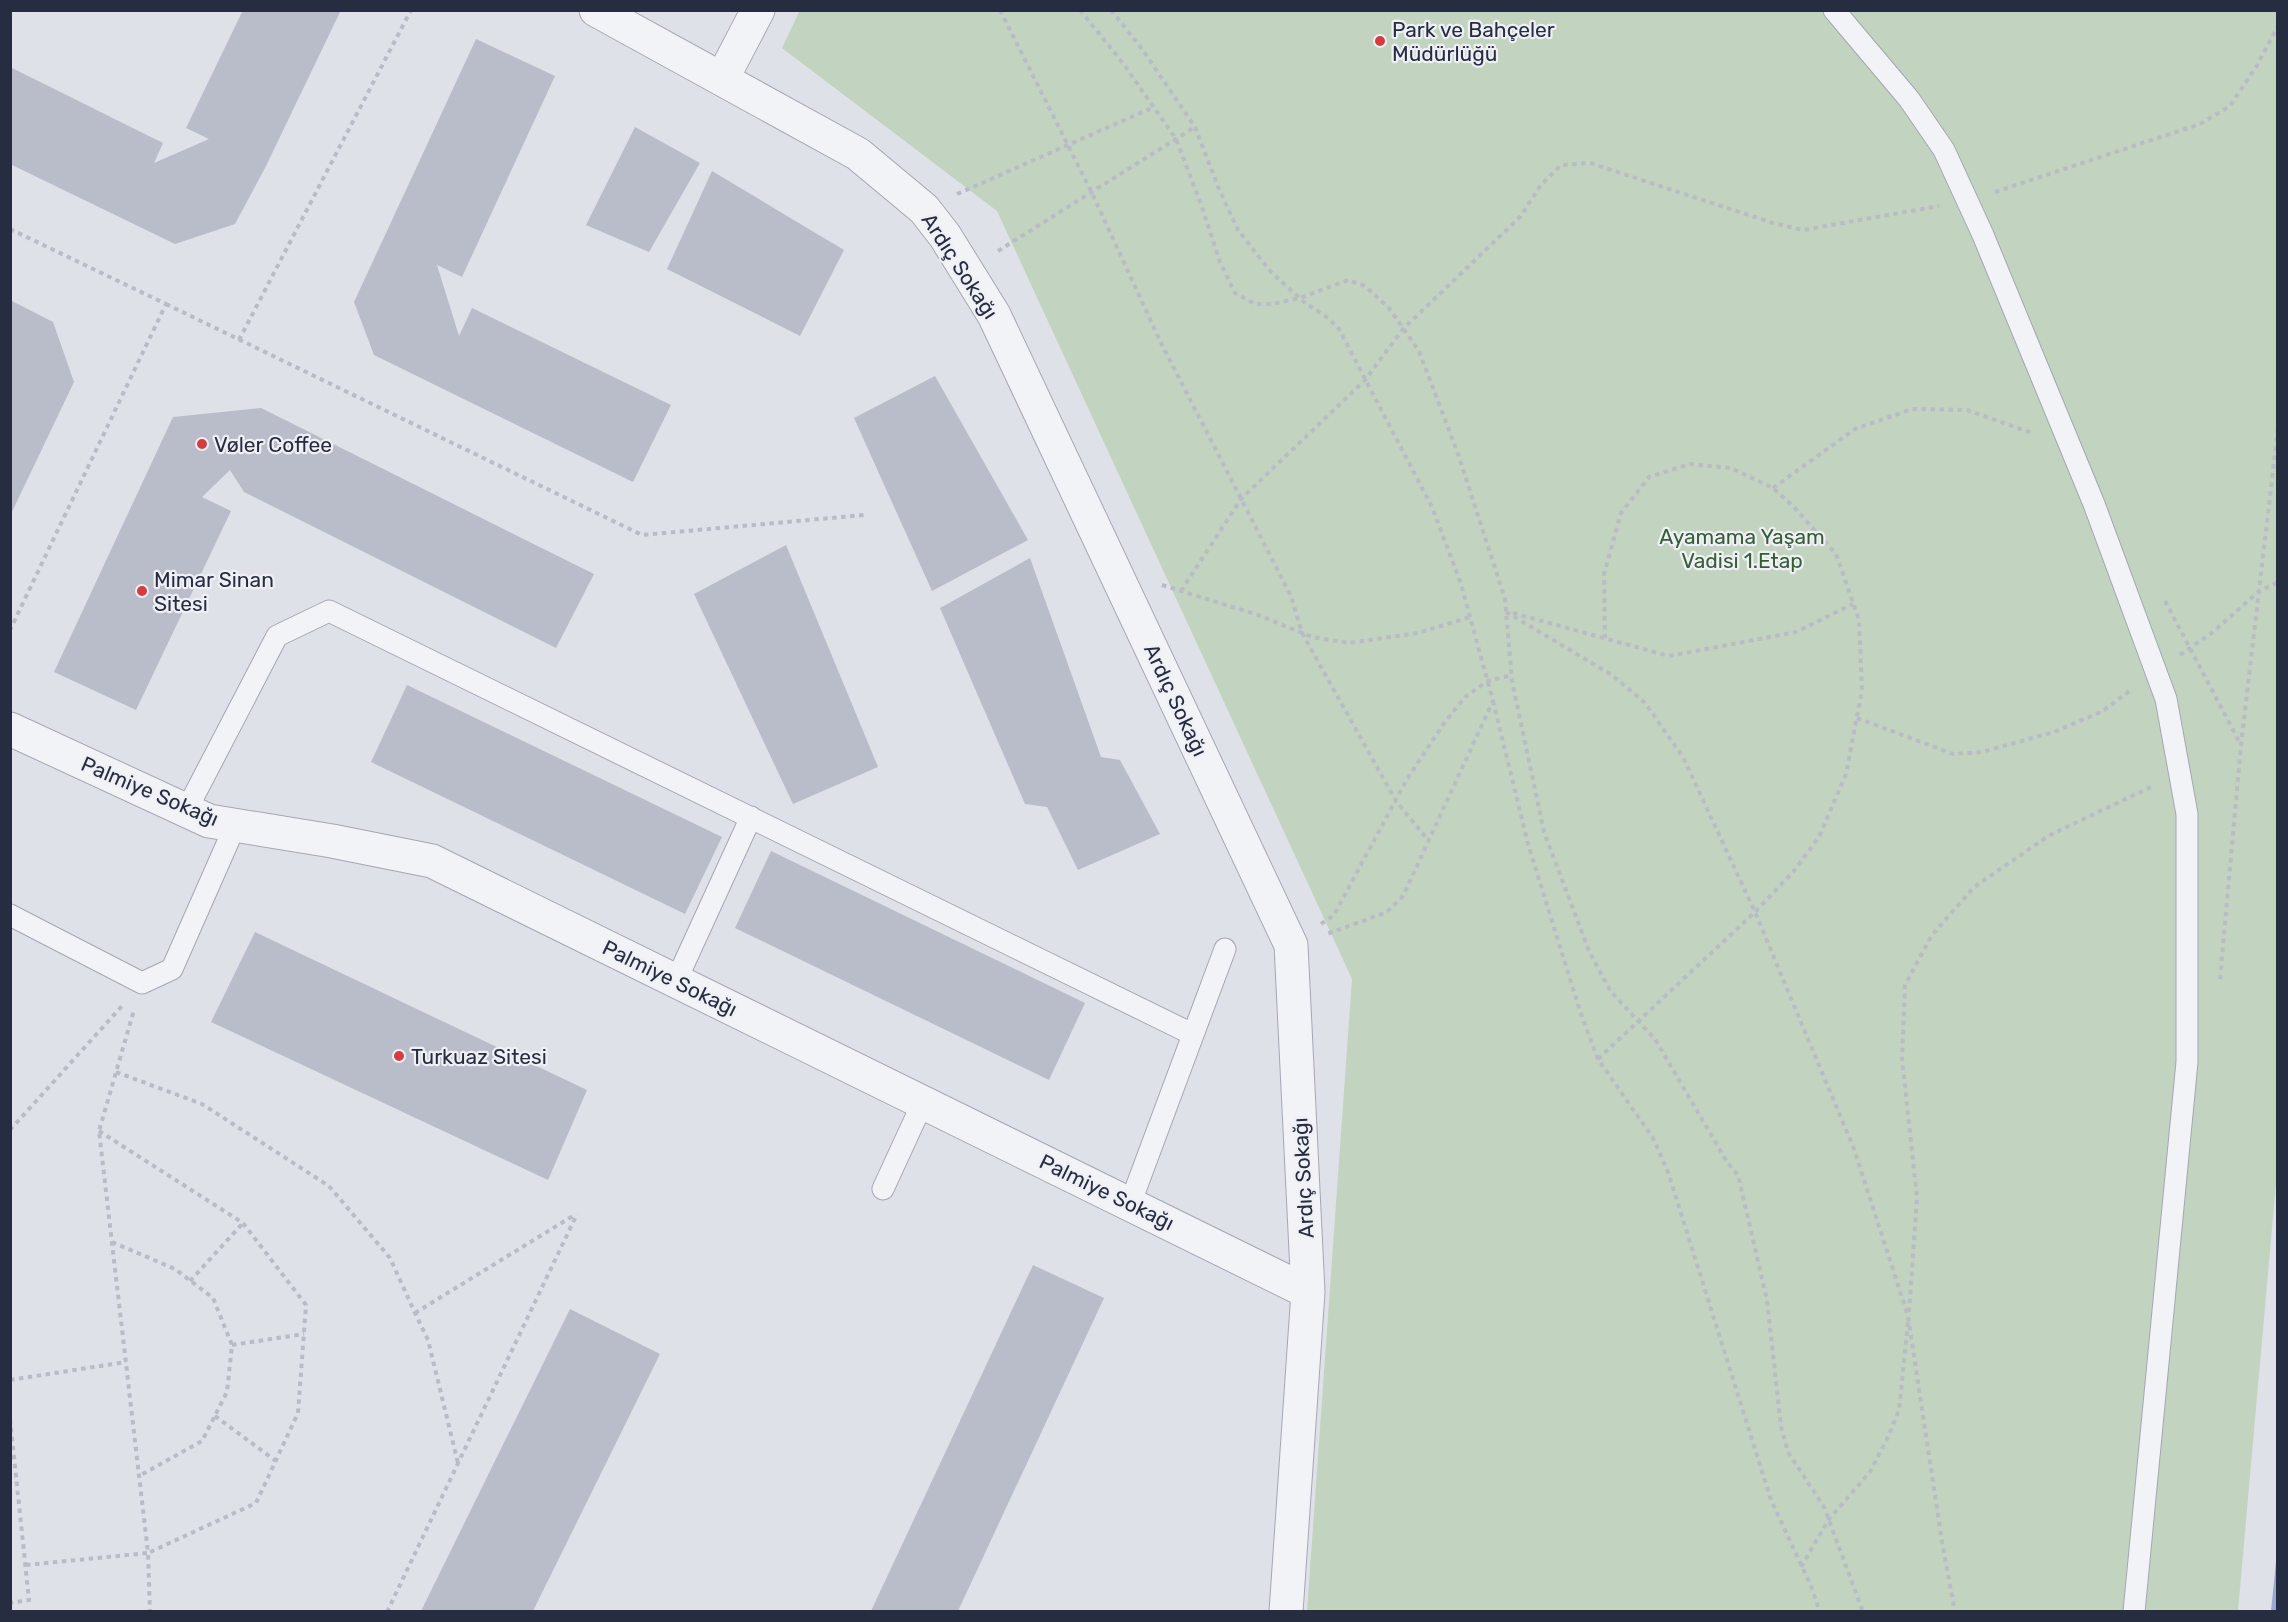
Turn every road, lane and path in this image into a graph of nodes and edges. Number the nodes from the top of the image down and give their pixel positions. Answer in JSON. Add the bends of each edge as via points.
{"nodes":[{"id":1,"x":411,"y":10,"type":"edge"},
{"id":2,"x":596,"y":10,"type":"edge"},
{"id":3,"x":758,"y":10,"type":"edge"},
{"id":4,"x":1000,"y":10,"type":"edge"},
{"id":5,"x":1080,"y":10,"type":"edge"},
{"id":6,"x":1111,"y":10,"type":"edge"},
{"id":7,"x":1834,"y":10,"type":"edge"},
{"id":8,"x":2277,"y":26,"type":"edge"},
{"id":9,"x":722,"y":79,"type":"junction"},
{"id":10,"x":1154,"y":107,"type":"junction"},
{"id":11,"x":1195,"y":127,"type":"junction"},
{"id":12,"x":1176,"y":139,"type":"junction"},
{"id":13,"x":1068,"y":145,"type":"junction"},
{"id":14,"x":1091,"y":191,"type":"junction"},
{"id":15,"x":1968,"y":201,"type":"junction"},
{"id":16,"x":924,"y":209,"type":"junction"},
{"id":17,"x":10,"y":229,"type":"edge"},
{"id":18,"x":967,"y":271,"type":"junction"},
{"id":19,"x":1300,"y":298,"type":"junction"},
{"id":20,"x":166,"y":304,"type":"junction"},
{"id":21,"x":1404,"y":329,"type":"junction"},
{"id":22,"x":239,"y":340,"type":"junction"},
{"id":23,"x":1365,"y":380,"type":"junction"},
{"id":24,"x":2032,"y":434,"type":"dead end"},
{"id":25,"x":1773,"y":489,"type":"junction"},
{"id":26,"x":1241,"y":499,"type":"junction"},
{"id":27,"x":864,"y":515,"type":"dead end"},
{"id":28,"x":1115,"y":571,"type":"junction"},
{"id":29,"x":2277,"y":582,"type":"edge"},
{"id":30,"x":1181,"y":591,"type":"junction"},
{"id":31,"x":2163,"y":597,"type":"dead end"},
{"id":32,"x":1854,"y":604,"type":"junction"},
{"id":33,"x":1506,"y":612,"type":"junction"},
{"id":34,"x":1470,"y":617,"type":"junction"},
{"id":35,"x":10,"y":630,"type":"edge"},
{"id":36,"x":1302,"y":633,"type":"junction"},
{"id":37,"x":1605,"y":638,"type":"junction"},
{"id":38,"x":2190,"y":648,"type":"junction"},
{"id":39,"x":2156,"y":673,"type":"junction"},
{"id":40,"x":1512,"y":675,"type":"junction"},
{"id":41,"x":1488,"y":681,"type":"junction"},
{"id":42,"x":2134,"y":688,"type":"dead end"},
{"id":43,"x":1493,"y":701,"type":"junction"},
{"id":44,"x":1857,"y":717,"type":"junction"},
{"id":45,"x":13,"y":736,"type":"edge"},
{"id":46,"x":2241,"y":745,"type":"dead end"},
{"id":47,"x":2152,"y":786,"type":"dead end"},
{"id":48,"x":1396,"y":801,"type":"junction"},
{"id":49,"x":186,"y":811,"type":"junction"},
{"id":50,"x":751,"y":817,"type":"junction"},
{"id":51,"x":235,"y":826,"type":"junction"},
{"id":52,"x":1428,"y":840,"type":"junction"},
{"id":53,"x":1755,"y":912,"type":"junction"},
{"id":54,"x":10,"y":915,"type":"edge"},
{"id":55,"x":1292,"y":945,"type":"junction"},
{"id":56,"x":1225,"y":949,"type":"dead end"},
{"id":57,"x":676,"y":981,"type":"junction"},
{"id":58,"x":142,"y":983,"type":"junction"},
{"id":59,"x":1639,"y":1021,"type":"junction"},
{"id":60,"x":1192,"y":1034,"type":"junction"},
{"id":61,"x":1598,"y":1059,"type":"junction"},
{"id":62,"x":116,"y":1072,"type":"junction"},
{"id":63,"x":923,"y":1102,"type":"junction"},
{"id":64,"x":10,"y":1130,"type":"edge"},
{"id":65,"x":99,"y":1131,"type":"junction"},
{"id":66,"x":882,"y":1189,"type":"dead end"},
{"id":67,"x":1130,"y":1204,"type":"junction"},
{"id":68,"x":243,"y":1223,"type":"junction"},
{"id":69,"x":112,"y":1242,"type":"junction"},
{"id":70,"x":190,"y":1281,"type":"junction"},
{"id":71,"x":1308,"y":1292,"type":"junction"},
{"id":72,"x":416,"y":1313,"type":"junction"},
{"id":73,"x":1908,"y":1316,"type":"junction"},
{"id":74,"x":304,"y":1334,"type":"junction"},
{"id":75,"x":232,"y":1345,"type":"junction"},
{"id":76,"x":126,"y":1362,"type":"junction"},
{"id":77,"x":10,"y":1380,"type":"edge"},
{"id":78,"x":215,"y":1416,"type":"junction"},
{"id":79,"x":10,"y":1419,"type":"edge"},
{"id":80,"x":276,"y":1461,"type":"junction"},
{"id":81,"x":458,"y":1463,"type":"junction"},
{"id":82,"x":139,"y":1476,"type":"junction"},
{"id":83,"x":1829,"y":1519,"type":"junction"},
{"id":84,"x":148,"y":1552,"type":"junction"},
{"id":85,"x":26,"y":1565,"type":"junction"},
{"id":86,"x":1801,"y":1567,"type":"junction"},
{"id":87,"x":10,"y":1603,"type":"edge"},
{"id":88,"x":150,"y":1611,"type":"edge"},
{"id":89,"x":387,"y":1611,"type":"edge"},
{"id":90,"x":1286,"y":1611,"type":"edge"},
{"id":91,"x":1820,"y":1611,"type":"edge"},
{"id":92,"x":1863,"y":1611,"type":"edge"},
{"id":93,"x":1955,"y":1611,"type":"edge"},
{"id":94,"x":2134,"y":1611,"type":"edge"}],
"edges":[{"from":1,"to":22,"type":"path"},
{"from":2,"to":9,"type":"street","name":"Ardıç Sokağı"},
{"from":3,"to":9,"type":"street"},
{"from":4,"to":13,"type":"path"},
{"from":5,"to":10,"type":"path"},
{"from":6,"to":11,"type":"path"},
{"from":7,"to":15,"type":"lane","via":[[1915,108],[1944,150]]},
{"from":8,"to":15,"type":"path","via":[[2230,106],[2200,124]]},
{"from":9,"to":16,"type":"street","name":"Ardıç Sokağı","via":[[858,154]]},
{"from":10,"to":12,"type":"path"},
{"from":10,"to":13,"type":"path"},
{"from":11,"to":12,"type":"path"},
{"from":11,"to":19,"type":"path","via":[[1238,230],[1270,272]]},
{"from":12,"to":14,"type":"path"},
{"from":12,"to":19,"type":"path","via":[[1235,293],[1254,304]]},
{"from":13,"to":14,"type":"path"},
{"from":13,"to":16,"type":"path"},
{"from":14,"to":18,"type":"path"},
{"from":14,"to":26,"type":"path","via":[[1161,343]]},
{"from":15,"to":21,"type":"path","via":[[1803,230],[1590,163],[1561,165],[1541,185],[1520,218]]},
{"from":15,"to":39,"type":"lane","via":[[2094,504]]},
{"from":16,"to":18,"type":"street","name":"Ardıç Sokağı"},
{"from":17,"to":20,"type":"path"},
{"from":18,"to":28,"type":"street","name":"Ardıç Sokağı","via":[[994,315]]},
{"from":19,"to":21,"type":"path","via":[[1348,280],[1365,286]]},
{"from":19,"to":23,"type":"path","via":[[1339,329]]},
{"from":20,"to":22,"type":"path"},
{"from":20,"to":35,"type":"path"},
{"from":21,"to":23,"type":"path"},
{"from":21,"to":33,"type":"path","via":[[1419,351],[1458,454]]},
{"from":22,"to":27,"type":"path","via":[[642,535]]},
{"from":23,"to":26,"type":"path"},
{"from":23,"to":34,"type":"path","via":[[1432,507]]},
{"from":24,"to":25,"type":"path","via":[[1967,410],[1912,409],[1854,429]]},
{"from":25,"to":32,"type":"path","via":[[1836,554]]},
{"from":25,"to":37,"type":"path","via":[[1731,468],[1690,464],[1649,477],[1621,513],[1604,574]]},
{"from":26,"to":30,"type":"path"},
{"from":26,"to":36,"type":"path","via":[[1291,596]]},
{"from":28,"to":30,"type":"path"},
{"from":28,"to":55,"type":"street","name":"Ardıç Sokağı"},
{"from":29,"to":38,"type":"path","via":[[2258,592]]},
{"from":30,"to":36,"type":"path"},
{"from":31,"to":38,"type":"path"},
{"from":32,"to":37,"type":"path","via":[[1796,632],[1669,656]]},
{"from":32,"to":44,"type":"path","via":[[1859,620],[1862,690]]},
{"from":33,"to":37,"type":"path"},
{"from":33,"to":40,"type":"path"},
{"from":33,"to":53,"type":"path","via":[[1612,675],[1645,703],[1683,757]]},
{"from":34,"to":36,"type":"path","via":[[1418,633],[1349,643]]},
{"from":34,"to":41,"type":"path"},
{"from":36,"to":48,"type":"path"},
{"from":38,"to":39,"type":"path"},
{"from":38,"to":46,"type":"path"},
{"from":39,"to":94,"type":"lane","via":[[2166,699],[2187,814],[2187,1062]]},
{"from":40,"to":41,"type":"path"},
{"from":40,"to":59,"type":"path","via":[[1544,832],[1589,951],[1611,992]]},
{"from":41,"to":43,"type":"path"},
{"from":41,"to":48,"type":"path","via":[[1465,697],[1445,722]]},
{"from":42,"to":44,"type":"path","via":[[2103,711],[2054,732],[1982,752],[1953,754]]},
{"from":43,"to":52,"type":"path"},
{"from":43,"to":61,"type":"path","via":[[1528,844]]},
{"from":44,"to":53,"type":"path","via":[[1846,774],[1819,837],[1794,872]]},
{"from":45,"to":49,"type":"street","name":"Palmiye Sokağı"},
{"from":47,"to":73,"type":"path","via":[[2050,835],[1974,887],[1932,935],[1905,985],[1902,1058],[1917,1198]]},
{"from":48,"to":52,"type":"path"},
{"from":48,"to":55,"type":"path","via":[[1334,915]]},
{"from":49,"to":50,"type":"lane","via":[[276,636],[329,610]]},
{"from":49,"to":51,"type":"street","name":"Palmiye Sokağı"},
{"from":50,"to":57,"type":"lane"},
{"from":50,"to":60,"type":"lane"},
{"from":51,"to":57,"type":"street","name":"Palmiye Sokağı","via":[[432,861]]},
{"from":51,"to":58,"type":"lane","via":[[172,969]]},
{"from":52,"to":55,"type":"path","via":[[1402,896],[1387,912]]},
{"from":53,"to":59,"type":"path"},
{"from":53,"to":73,"type":"path","via":[[1854,1149]]},
{"from":54,"to":58,"type":"lane"},
{"from":55,"to":71,"type":"street","name":"Ardıç Sokağı"},
{"from":56,"to":60,"type":"lane"},
{"from":57,"to":63,"type":"street","name":"Palmiye Sokağı"},
{"from":58,"to":62,"type":"path"},
{"from":58,"to":64,"type":"path"},
{"from":59,"to":61,"type":"path"},
{"from":59,"to":83,"type":"path","via":[[1655,1039],[1738,1175],[1767,1300],[1781,1427],[1788,1452]]},
{"from":60,"to":67,"type":"lane"},
{"from":61,"to":86,"type":"path","via":[[1653,1138],[1668,1172],[1771,1500]]},
{"from":62,"to":65,"type":"path"},
{"from":62,"to":72,"type":"path","via":[[202,1104],[329,1186],[390,1258]]},
{"from":63,"to":66,"type":"lane"},
{"from":63,"to":67,"type":"street","name":"Palmiye Sokağı"},
{"from":65,"to":68,"type":"path"},
{"from":65,"to":69,"type":"path"},
{"from":67,"to":71,"type":"street","name":"Palmiye Sokağı"},
{"from":68,"to":70,"type":"path"},
{"from":68,"to":74,"type":"path","via":[[306,1305]]},
{"from":69,"to":70,"type":"path","via":[[175,1269]]},
{"from":69,"to":76,"type":"path"},
{"from":70,"to":75,"type":"path","via":[[213,1298]]},
{"from":71,"to":90,"type":"street","name":"Ardıç Sokağı"},
{"from":72,"to":81,"type":"path","via":[[428,1340]]},
{"from":72,"to":81,"type":"path","via":[[577,1214]]},
{"from":73,"to":83,"type":"path","via":[[1899,1410],[1870,1472]]},
{"from":73,"to":93,"type":"path"},
{"from":74,"to":75,"type":"path"},
{"from":74,"to":80,"type":"path","via":[[298,1413]]},
{"from":75,"to":78,"type":"path","via":[[228,1392]]},
{"from":76,"to":77,"type":"path"},
{"from":76,"to":82,"type":"path"},
{"from":78,"to":80,"type":"path"},
{"from":78,"to":82,"type":"path","via":[[202,1441]]},
{"from":79,"to":85,"type":"path"},
{"from":80,"to":84,"type":"path","via":[[256,1503]]},
{"from":81,"to":89,"type":"path"},
{"from":82,"to":84,"type":"path"},
{"from":83,"to":86,"type":"path"},
{"from":83,"to":92,"type":"path"},
{"from":84,"to":85,"type":"path"},
{"from":84,"to":88,"type":"path"},
{"from":85,"to":87,"type":"path","via":[[29,1600]]},
{"from":86,"to":91,"type":"path"}]}
